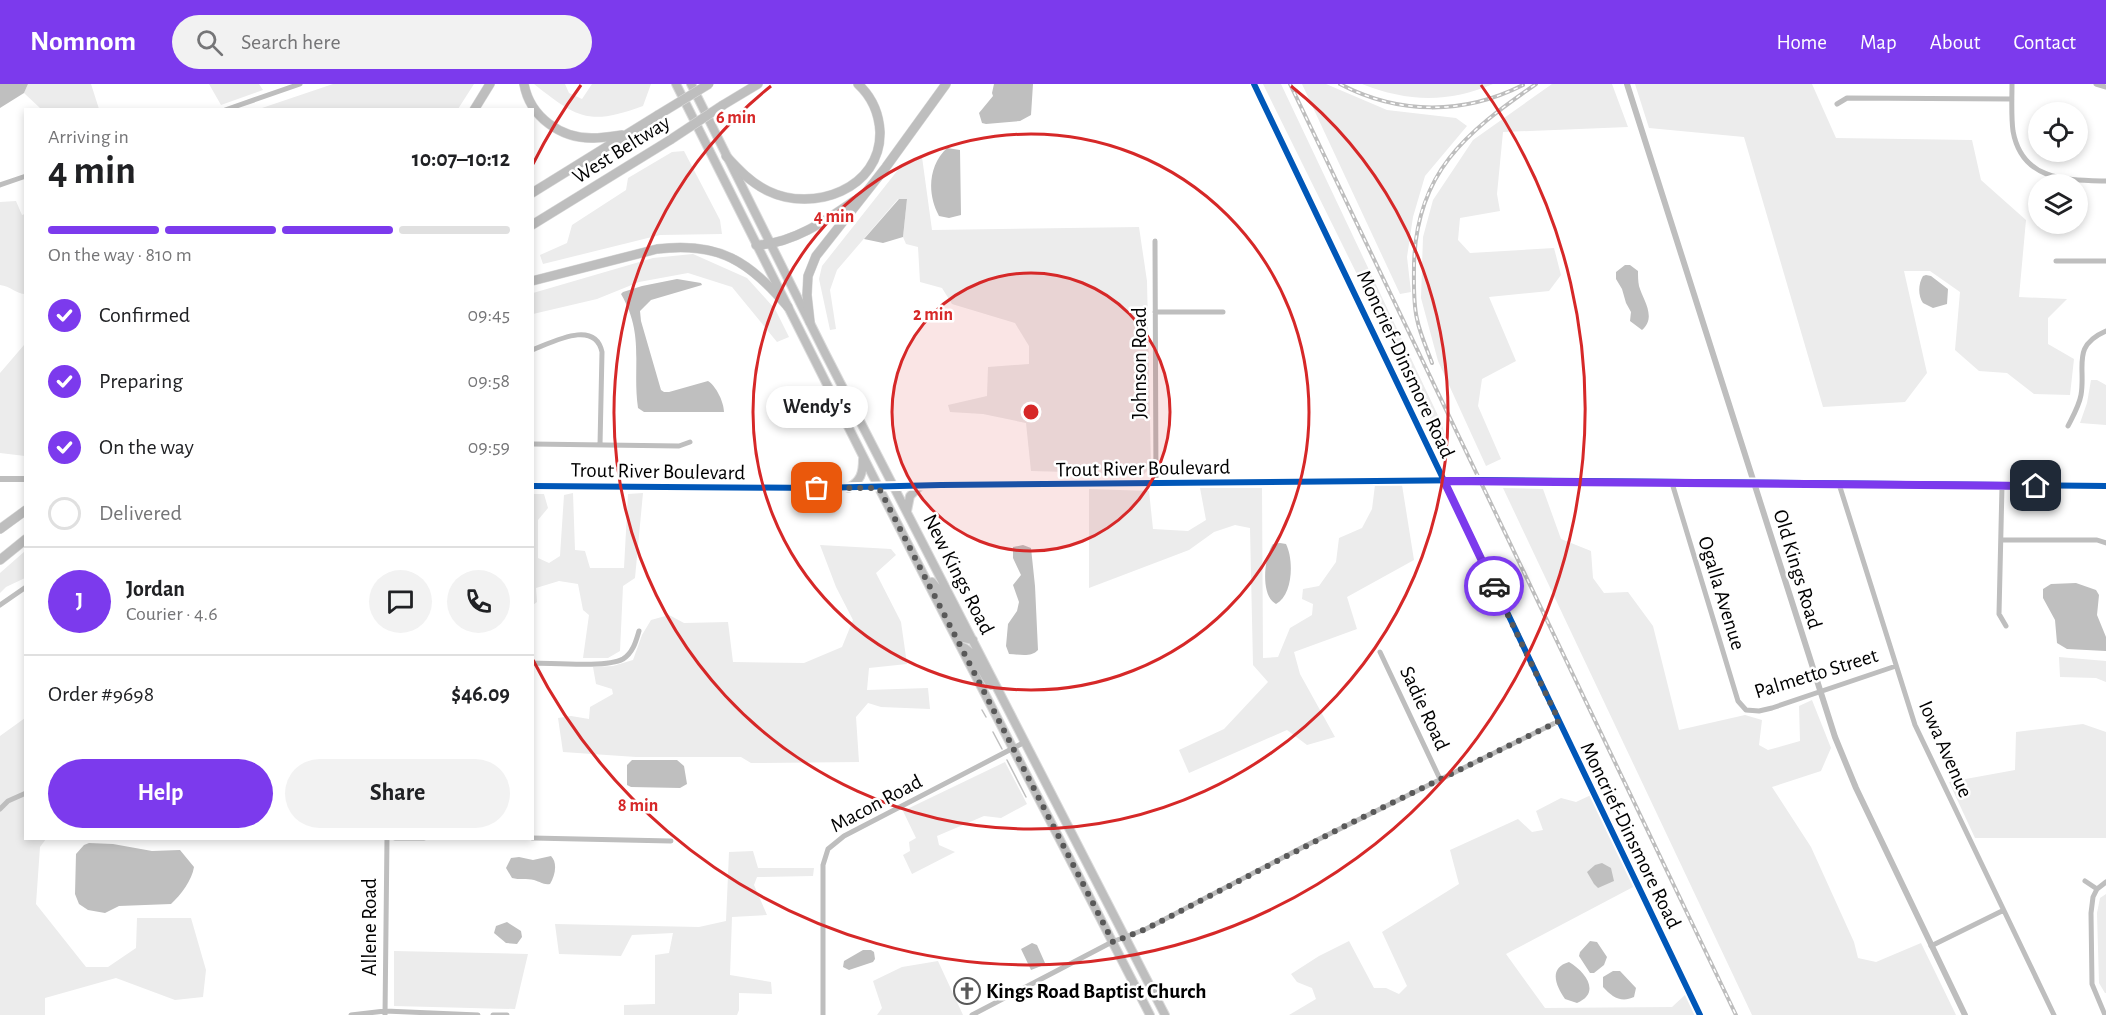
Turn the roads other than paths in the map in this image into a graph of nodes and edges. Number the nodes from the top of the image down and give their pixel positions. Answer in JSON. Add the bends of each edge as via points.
{"nodes":[{"id":1,"x":300,"y":84,"type":"edge"},
{"id":2,"x":490,"y":84,"type":"edge"},
{"id":3,"x":524,"y":84,"type":"edge"},
{"id":4,"x":676,"y":84,"type":"edge"},
{"id":5,"x":691,"y":84,"type":"edge"},
{"id":6,"x":709,"y":84,"type":"edge"},
{"id":7,"x":758,"y":84,"type":"edge"},
{"id":8,"x":858,"y":84,"type":"edge"},
{"id":9,"x":946,"y":84,"type":"edge"},
{"id":10,"x":1254,"y":84,"type":"edge"},
{"id":11,"x":1627,"y":84,"type":"edge"},
{"id":12,"x":2012,"y":84,"type":"edge"},
{"id":13,"x":2096,"y":84,"type":"edge"},
{"id":14,"x":2106,"y":87,"type":"edge"},
{"id":15,"x":2012,"y":99,"type":"junction"},
{"id":16,"x":1837,"y":104,"type":"dead end"},
{"id":17,"x":231,"y":108,"type":"edge"},
{"id":18,"x":475,"y":108,"type":"edge"},
{"id":19,"x":534,"y":108,"type":"edge"},
{"id":20,"x":534,"y":109,"type":"edge"},
{"id":21,"x":628,"y":134,"type":"junction"},
{"id":22,"x":726,"y":156,"type":"junction"},
{"id":23,"x":24,"y":177,"type":"edge"},
{"id":24,"x":2106,"y":181,"type":"edge"},
{"id":25,"x":0,"y":185,"type":"edge"},
{"id":26,"x":534,"y":192,"type":"edge"},
{"id":27,"x":862,"y":195,"type":"junction"},
{"id":28,"x":534,"y":224,"type":"edge"},
{"id":29,"x":1155,"y":242,"type":"dead end"},
{"id":30,"x":770,"y":244,"type":"junction"},
{"id":31,"x":756,"y":245,"type":"junction"},
{"id":32,"x":2056,"y":261,"type":"dead end"},
{"id":33,"x":2106,"y":261,"type":"edge"},
{"id":34,"x":534,"y":280,"type":"edge"},
{"id":35,"x":788,"y":307,"type":"junction"},
{"id":36,"x":1155,"y":312,"type":"junction"},
{"id":37,"x":1223,"y":312,"type":"dead end"},
{"id":38,"x":810,"y":322,"type":"junction"},
{"id":39,"x":2106,"y":331,"type":"edge"},
{"id":40,"x":534,"y":349,"type":"edge"},
{"id":41,"x":2068,"y":426,"type":"dead end"},
{"id":42,"x":690,"y":442,"type":"dead end"},
{"id":43,"x":534,"y":444,"type":"edge"},
{"id":44,"x":600,"y":445,"type":"junction"},
{"id":45,"x":863,"y":455,"type":"junction"},
{"id":46,"x":0,"y":478,"type":"edge"},
{"id":47,"x":24,"y":479,"type":"edge"},
{"id":48,"x":1444,"y":481,"type":"junction"},
{"id":49,"x":1672,"y":483,"type":"junction"},
{"id":50,"x":1754,"y":483,"type":"junction"},
{"id":51,"x":1156,"y":484,"type":"junction"},
{"id":52,"x":1839,"y":484,"type":"junction"},
{"id":53,"x":534,"y":486,"type":"edge"},
{"id":54,"x":920,"y":486,"type":"junction"},
{"id":55,"x":2002,"y":486,"type":"junction"},
{"id":56,"x":2106,"y":486,"type":"edge"},
{"id":57,"x":895,"y":487,"type":"junction"},
{"id":58,"x":848,"y":488,"type":"junction"},
{"id":59,"x":879,"y":488,"type":"junction"},
{"id":60,"x":24,"y":511,"type":"edge"},
{"id":61,"x":907,"y":512,"type":"junction"},
{"id":62,"x":0,"y":529,"type":"edge"},
{"id":63,"x":2001,"y":540,"type":"junction"},
{"id":64,"x":24,"y":541,"type":"edge"},
{"id":65,"x":2106,"y":543,"type":"edge"},
{"id":66,"x":0,"y":560,"type":"edge"},
{"id":67,"x":921,"y":568,"type":"junction"},
{"id":68,"x":24,"y":588,"type":"edge"},
{"id":69,"x":0,"y":605,"type":"edge"},
{"id":70,"x":2006,"y":626,"type":"dead end"},
{"id":71,"x":639,"y":631,"type":"dead end"},
{"id":72,"x":973,"y":640,"type":"junction"},
{"id":73,"x":961,"y":646,"type":"junction"},
{"id":74,"x":1380,"y":652,"type":"dead end"},
{"id":75,"x":534,"y":663,"type":"edge"},
{"id":76,"x":1896,"y":666,"type":"junction"},
{"id":77,"x":1819,"y":691,"type":"junction"},
{"id":78,"x":1005,"y":702,"type":"junction"},
{"id":79,"x":1746,"y":710,"type":"joint"},
{"id":80,"x":1559,"y":721,"type":"junction"},
{"id":81,"x":1025,"y":742,"type":"junction"},
{"id":82,"x":1014,"y":748,"type":"junction"},
{"id":83,"x":1440,"y":779,"type":"junction"},
{"id":84,"x":24,"y":794,"type":"edge"},
{"id":85,"x":0,"y":809,"type":"edge"},
{"id":86,"x":534,"y":838,"type":"edge"},
{"id":87,"x":387,"y":840,"type":"edge"},
{"id":88,"x":671,"y":841,"type":"dead end"},
{"id":89,"x":2085,"y":881,"type":"dead end"},
{"id":90,"x":2106,"y":882,"type":"edge"},
{"id":91,"x":2097,"y":890,"type":"junction"},
{"id":92,"x":2002,"y":910,"type":"junction"},
{"id":93,"x":1125,"y":938,"type":"junction"},
{"id":94,"x":1113,"y":942,"type":"junction"},
{"id":95,"x":1931,"y":946,"type":"junction"},
{"id":96,"x":385,"y":1013,"type":"edge"},
{"id":97,"x":351,"y":1015,"type":"edge"},
{"id":98,"x":478,"y":1015,"type":"edge"},
{"id":99,"x":493,"y":1015,"type":"edge"},
{"id":100,"x":507,"y":1015,"type":"edge"},
{"id":101,"x":823,"y":1015,"type":"edge"},
{"id":102,"x":972,"y":1015,"type":"edge"},
{"id":103,"x":1150,"y":1015,"type":"edge"},
{"id":104,"x":1165,"y":1015,"type":"edge"},
{"id":105,"x":1700,"y":1015,"type":"edge"},
{"id":106,"x":1965,"y":1015,"type":"edge"},
{"id":107,"x":2054,"y":1015,"type":"edge"},
{"id":108,"x":2105,"y":1015,"type":"edge"}],
"edges":[{"from":1,"to":17,"type":"street"},
{"from":2,"to":18,"type":"highway"},
{"from":3,"to":19,"type":"highway"},
{"from":4,"to":31,"type":"highway","name":"New Kings Road"},
{"from":5,"to":22,"type":"highway","name":"New Kings Road"},
{"from":6,"to":21,"type":"highway","name":"West Beltway","bridge":true},
{"from":7,"to":28,"type":"highway","name":"West Beltway","bridge":true},
{"from":8,"to":22,"type":"highway","via":[[873,103],[880,122],[880,139],[865,175],[840,193],[806,200],[779,196],[757,185]]},
{"from":9,"to":27,"type":"highway"},
{"from":10,"to":48,"type":"street","name":"Moncrief-Dinsmore Road"},
{"from":11,"to":50,"type":"street","name":"Old Kings Road"},
{"from":12,"to":15,"type":"street"},
{"from":13,"to":14,"type":"street"},
{"from":15,"to":16,"type":"street","via":[[1847,98]]},
{"from":15,"to":24,"type":"street","via":[[2015,138],[2030,164],[2057,178]]},
{"from":20,"to":21,"type":"highway","via":[[556,129],[580,137]]},
{"from":21,"to":26,"type":"highway","name":"West Beltway"},
{"from":22,"to":30,"type":"highway","name":"New Kings Road"},
{"from":23,"to":25,"type":"street"},
{"from":27,"to":30,"type":"highway","via":[[833,215],[786,240]]},
{"from":27,"to":38,"type":"highway","via":[[811,265],[807,295]]},
{"from":29,"to":36,"type":"street","name":"Johnson Road"},
{"from":30,"to":31,"type":"highway"},
{"from":30,"to":38,"type":"highway","name":"New Kings Road"},
{"from":31,"to":35,"type":"highway","name":"New Kings Road"},
{"from":32,"to":33,"type":"street"},
{"from":34,"to":35,"type":"highway","via":[[657,249],[696,247],[742,263]]},
{"from":35,"to":45,"type":"highway","name":"New Kings Road"},
{"from":36,"to":37,"type":"street"},
{"from":36,"to":51,"type":"street","name":"Johnson Road"},
{"from":38,"to":57,"type":"highway","name":"New Kings Road"},
{"from":39,"to":41,"type":"street","via":[[2084,349],[2081,396]]},
{"from":40,"to":44,"type":"street","via":[[574,335],[596,339],[602,352]]},
{"from":42,"to":44,"type":"street","via":[[678,446]]},
{"from":43,"to":44,"type":"street"},
{"from":45,"to":58,"type":"highway","via":[[861,477]]},
{"from":45,"to":59,"type":"highway","name":"New Kings Road"},
{"from":46,"to":47,"type":"street"},
{"from":48,"to":49,"type":"street","name":"Trout River Boulevard"},
{"from":48,"to":51,"type":"street","name":"Trout River Boulevard"},
{"from":48,"to":80,"type":"street","name":"Moncrief-Dinsmore Road"},
{"from":49,"to":50,"type":"street","name":"Trout River Boulevard"},
{"from":49,"to":79,"type":"street","name":"Ogalla Avenue","via":[[1738,701]]},
{"from":50,"to":52,"type":"street","name":"Trout River Boulevard"},
{"from":50,"to":77,"type":"street","name":"Old Kings Road"},
{"from":51,"to":54,"type":"street","name":"Trout River Boulevard"},
{"from":52,"to":55,"type":"street","name":"Trout River Boulevard"},
{"from":52,"to":76,"type":"street","name":"Iowa Avenue"},
{"from":53,"to":58,"type":"street","name":"Trout River Boulevard"},
{"from":54,"to":57,"type":"street","name":"Trout River Boulevard"},
{"from":54,"to":61,"type":"highway","via":[[910,496]]},
{"from":55,"to":56,"type":"street","name":"Trout River Boulevard"},
{"from":55,"to":63,"type":"street"},
{"from":57,"to":59,"type":"street","name":"Trout River Boulevard"},
{"from":57,"to":61,"type":"highway","name":"New Kings Road"},
{"from":58,"to":59,"type":"street","name":"Trout River Boulevard"},
{"from":59,"to":67,"type":"highway","name":"New Kings Road"},
{"from":60,"to":62,"type":"highway"},
{"from":61,"to":72,"type":"highway","name":"New Kings Road"},
{"from":63,"to":65,"type":"street"},
{"from":63,"to":70,"type":"street","via":[[2000,614]]},
{"from":64,"to":66,"type":"highway"},
{"from":67,"to":72,"type":"highway","via":[[943,595],[964,638]]},
{"from":67,"to":73,"type":"highway","name":"New Kings Road"},
{"from":68,"to":69,"type":"street"},
{"from":71,"to":75,"type":"street","via":[[629,654],[616,661]]},
{"from":72,"to":78,"type":"highway","name":"New Kings Road"},
{"from":73,"to":78,"type":"highway","via":[[971,652],[983,675]]},
{"from":73,"to":82,"type":"highway","name":"New Kings Road"},
{"from":74,"to":83,"type":"street","name":"Sadie Road"},
{"from":76,"to":77,"type":"street","name":"Palmetto Street"},
{"from":76,"to":92,"type":"street","name":"Iowa Avenue","via":[[1915,725]]},
{"from":77,"to":79,"type":"street","name":"Palmetto Street","via":[[1772,708]]},
{"from":77,"to":95,"type":"street","name":"Old Kings Road","via":[[1848,770]]},
{"from":78,"to":81,"type":"highway","name":"New Kings Road"},
{"from":80,"to":83,"type":"street"},
{"from":80,"to":105,"type":"street","name":"Moncrief-Dinsmore Road"},
{"from":81,"to":82,"type":"street","name":"Macon Road"},
{"from":81,"to":93,"type":"highway","name":"New Kings Road"},
{"from":82,"to":94,"type":"highway","name":"New Kings Road"},
{"from":82,"to":101,"type":"street","name":"Macon Road","via":[[837,840],[828,849],[823,865]]},
{"from":83,"to":93,"type":"street"},
{"from":84,"to":85,"type":"street"},
{"from":86,"to":88,"type":"street"},
{"from":87,"to":96,"type":"street","name":"Allene Road"},
{"from":89,"to":91,"type":"street"},
{"from":90,"to":91,"type":"street"},
{"from":91,"to":108,"type":"street","via":[[2091,905],[2091,972]]},
{"from":92,"to":95,"type":"street"},
{"from":92,"to":107,"type":"street","name":"Iowa Avenue"},
{"from":93,"to":94,"type":"street"},
{"from":93,"to":104,"type":"highway","name":"New Kings Road"},
{"from":94,"to":102,"type":"street"},
{"from":94,"to":103,"type":"highway","name":"New Kings Road"},
{"from":95,"to":106,"type":"street","name":"Old Kings Road"},
{"from":96,"to":97,"type":"street"},
{"from":96,"to":98,"type":"street"},
{"from":99,"to":100,"type":"street"}]}
